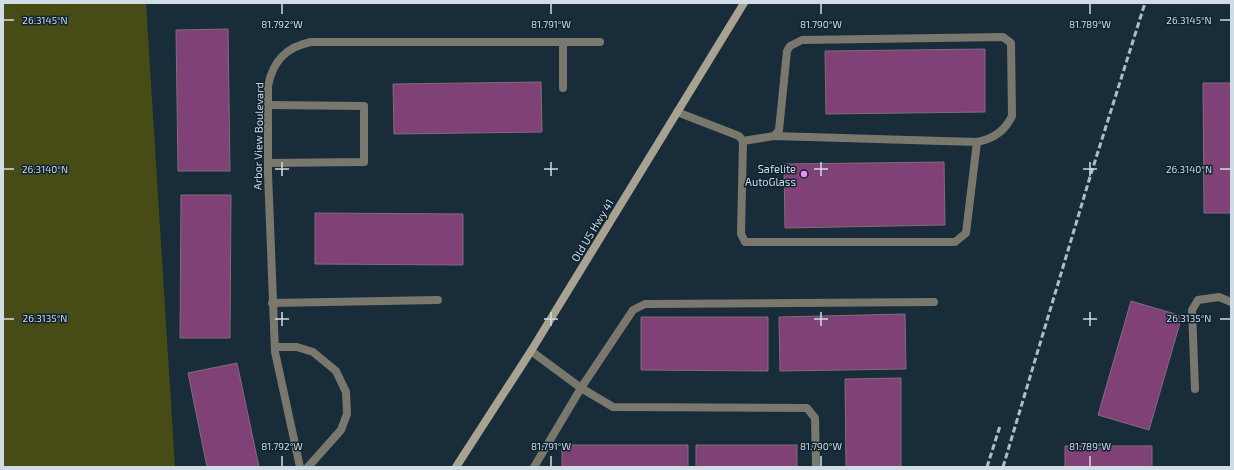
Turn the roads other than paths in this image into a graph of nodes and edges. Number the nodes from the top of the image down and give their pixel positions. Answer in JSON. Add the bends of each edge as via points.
{"nodes":[{"id":1,"x":744,"y":3,"type":"edge"},
{"id":2,"x":563,"y":42,"type":"junction"},
{"id":3,"x":600,"y":42,"type":"dead end"},
{"id":4,"x":563,"y":88,"type":"dead end"},
{"id":5,"x":268,"y":105,"type":"junction"},
{"id":6,"x":677,"y":112,"type":"junction"},
{"id":7,"x":774,"y":136,"type":"junction"},
{"id":8,"x":743,"y":141,"type":"junction"},
{"id":9,"x":977,"y":142,"type":"junction"},
{"id":10,"x":268,"y":163,"type":"junction"},
{"id":11,"x":438,"y":300,"type":"dead end"},
{"id":12,"x":934,"y":302,"type":"dead end"},
{"id":13,"x":1231,"y":302,"type":"edge"},
{"id":14,"x":272,"y":303,"type":"junction"},
{"id":15,"x":275,"y":347,"type":"junction"},
{"id":16,"x":531,"y":352,"type":"junction"},
{"id":17,"x":581,"y":388,"type":"junction"},
{"id":18,"x":1195,"y":389,"type":"dead end"},
{"id":19,"x":300,"y":467,"type":"edge"},
{"id":20,"x":308,"y":467,"type":"edge"},
{"id":21,"x":456,"y":467,"type":"edge"},
{"id":22,"x":534,"y":467,"type":"edge"},
{"id":23,"x":816,"y":467,"type":"edge"}],
"edges":[{"from":1,"to":6,"type":"street","name":"Old US Hwy 41"},
{"from":2,"to":3,"type":"street","name":"Arbor View Boulevard"},
{"from":2,"to":4,"type":"street"},
{"from":2,"to":5,"type":"street","name":"Arbor View Boulevard","via":[[304,43],[287,50],[270,72]]},
{"from":5,"to":10,"type":"street","name":"Arbor View Boulevard"},
{"from":5,"to":10,"type":"street","via":[[364,106],[364,162]]},
{"from":6,"to":8,"type":"street","via":[[739,136]]},
{"from":6,"to":16,"type":"street","name":"Old US Hwy 41"},
{"from":7,"to":8,"type":"street"},
{"from":7,"to":9,"type":"street"},
{"from":7,"to":9,"type":"street","via":[[779,130],[787,51],[790,46],[802,40],[1003,37],[1011,43],[1012,116],[1002,131]]},
{"from":8,"to":9,"type":"street","via":[[741,234],[742,239],[750,243],[955,242],[966,233]]},
{"from":10,"to":14,"type":"street","name":"Arbor View Boulevard"},
{"from":11,"to":14,"type":"street"},
{"from":12,"to":17,"type":"street","via":[[645,304],[633,310]]},
{"from":13,"to":18,"type":"street","via":[[1219,297],[1198,300],[1192,310]]},
{"from":14,"to":15,"type":"street","name":"Arbor View Boulevard"},
{"from":15,"to":19,"type":"street","name":"Arbor View Boulevard"},
{"from":15,"to":20,"type":"street","via":[[297,347],[313,352],[336,372],[346,392],[348,414],[341,430]]},
{"from":16,"to":17,"type":"street"},
{"from":16,"to":21,"type":"street","name":"Old US Hwy 41"},
{"from":17,"to":22,"type":"street"},
{"from":17,"to":23,"type":"street","via":[[612,407],[807,408],[815,418]]}]}
